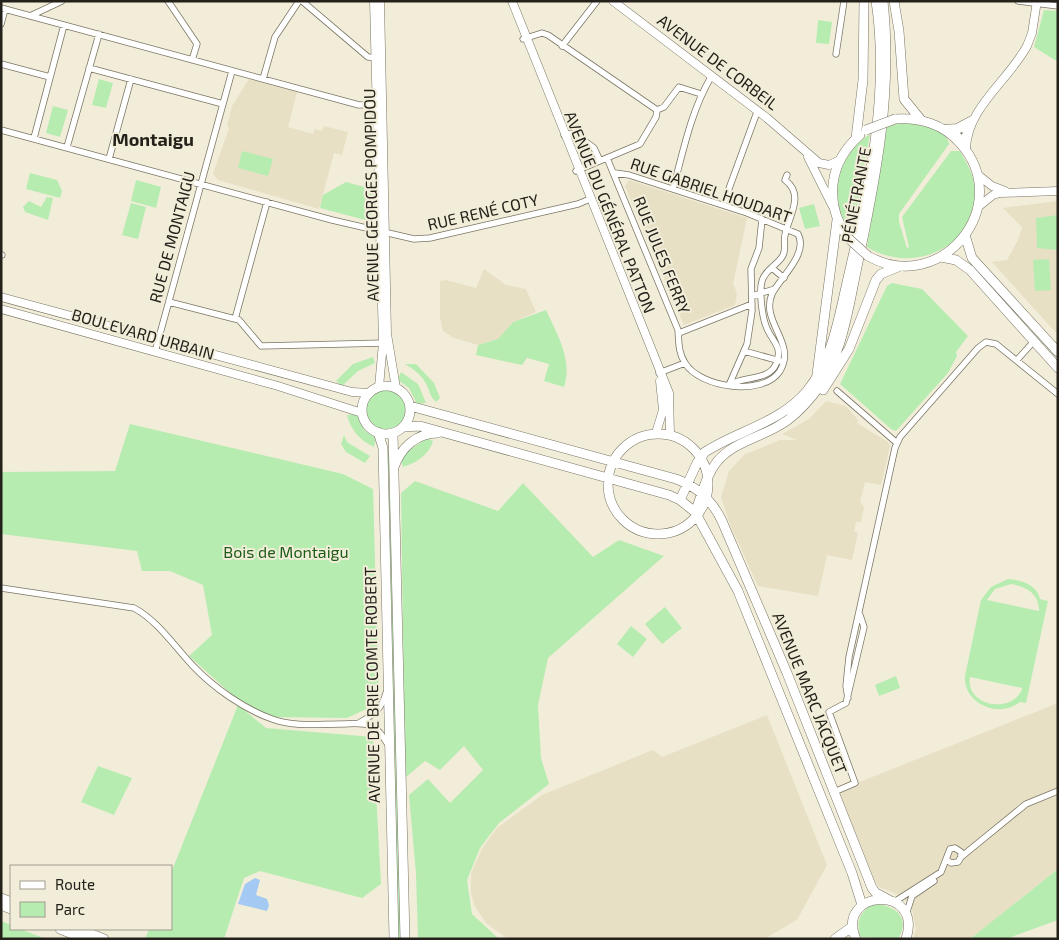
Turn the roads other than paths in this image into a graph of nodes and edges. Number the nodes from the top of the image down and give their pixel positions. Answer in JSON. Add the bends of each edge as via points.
{"nodes":[{"id":1,"x":62,"y":1,"type":"edge"},
{"id":2,"x":168,"y":1,"type":"edge"},
{"id":3,"x":300,"y":1,"type":"edge"},
{"id":4,"x":374,"y":1,"type":"edge"},
{"id":5,"x":380,"y":1,"type":"edge"},
{"id":6,"x":510,"y":1,"type":"edge"},
{"id":7,"x":597,"y":1,"type":"edge"},
{"id":8,"x":613,"y":1,"type":"edge"},
{"id":9,"x":844,"y":1,"type":"edge"},
{"id":10,"x":864,"y":1,"type":"edge"},
{"id":11,"x":876,"y":1,"type":"edge"},
{"id":12,"x":883,"y":1,"type":"edge"},
{"id":13,"x":894,"y":1,"type":"edge"},
{"id":14,"x":1018,"y":1,"type":"edge"},
{"id":15,"x":1037,"y":2,"type":"edge"},
{"id":16,"x":1058,"y":6,"type":"edge"},
{"id":17,"x":3,"y":8,"type":"edge"},
{"id":18,"x":30,"y":16,"type":"junction"},
{"id":19,"x":1,"y":24,"type":"edge"},
{"id":20,"x":64,"y":25,"type":"junction"},
{"id":21,"x":99,"y":34,"type":"junction"},
{"id":22,"x":525,"y":38,"type":"junction"},
{"id":23,"x":562,"y":46,"type":"junction"},
{"id":24,"x":836,"y":54,"type":"dead end"},
{"id":25,"x":378,"y":58,"type":"junction"},
{"id":26,"x":192,"y":60,"type":"junction"},
{"id":27,"x":1,"y":64,"type":"edge"},
{"id":28,"x":89,"y":68,"type":"junction"},
{"id":29,"x":232,"y":71,"type":"junction"},
{"id":30,"x":50,"y":77,"type":"junction"},
{"id":31,"x":711,"y":77,"type":"junction"},
{"id":32,"x":130,"y":79,"type":"junction"},
{"id":33,"x":263,"y":79,"type":"junction"},
{"id":34,"x":701,"y":94,"type":"junction"},
{"id":35,"x":223,"y":104,"type":"junction"},
{"id":36,"x":379,"y":104,"type":"junction"},
{"id":37,"x":657,"y":110,"type":"junction"},
{"id":38,"x":758,"y":112,"type":"junction"},
{"id":39,"x":921,"y":120,"type":"junction"},
{"id":40,"x":972,"y":120,"type":"junction"},
{"id":41,"x":945,"y":129,"type":"junction"},
{"id":42,"x":1,"y":130,"type":"edge"},
{"id":43,"x":564,"y":135,"type":"junction"},
{"id":44,"x":34,"y":138,"type":"junction"},
{"id":45,"x":856,"y":138,"type":"junction"},
{"id":46,"x":68,"y":148,"type":"junction"},
{"id":47,"x":803,"y":149,"type":"junction"},
{"id":48,"x":966,"y":149,"type":"junction"},
{"id":49,"x":608,"y":158,"type":"junction"},
{"id":50,"x":109,"y":159,"type":"junction"},
{"id":51,"x":840,"y":160,"type":"junction"},
{"id":52,"x":600,"y":161,"type":"junction"},
{"id":53,"x":577,"y":170,"type":"junction"},
{"id":54,"x":615,"y":173,"type":"junction"},
{"id":55,"x":787,"y":174,"type":"dead end"},
{"id":56,"x":977,"y":174,"type":"junction"},
{"id":57,"x":201,"y":184,"type":"junction"},
{"id":58,"x":673,"y":189,"type":"junction"},
{"id":59,"x":1058,"y":191,"type":"edge"},
{"id":60,"x":1010,"y":192,"type":"junction"},
{"id":61,"x":589,"y":200,"type":"junction"},
{"id":62,"x":268,"y":202,"type":"junction"},
{"id":63,"x":723,"y":205,"type":"junction"},
{"id":64,"x":832,"y":206,"type":"junction"},
{"id":65,"x":978,"y":207,"type":"junction"},
{"id":66,"x":762,"y":219,"type":"junction"},
{"id":67,"x":837,"y":220,"type":"junction"},
{"id":68,"x":786,"y":230,"type":"junction"},
{"id":69,"x":382,"y":233,"type":"junction"},
{"id":70,"x":965,"y":235,"type":"junction"},
{"id":71,"x":941,"y":257,"type":"junction"},
{"id":72,"x":781,"y":258,"type":"junction"},
{"id":73,"x":793,"y":264,"type":"junction"},
{"id":74,"x":901,"y":266,"type":"junction"},
{"id":75,"x":772,"y":268,"type":"junction"},
{"id":76,"x":784,"y":278,"type":"junction"},
{"id":77,"x":1,"y":296,"type":"edge"},
{"id":78,"x":767,"y":298,"type":"junction"},
{"id":79,"x":169,"y":302,"type":"junction"},
{"id":80,"x":752,"y":303,"type":"junction"},
{"id":81,"x":1,"y":309,"type":"edge"},
{"id":82,"x":235,"y":319,"type":"junction"},
{"id":83,"x":678,"y":333,"type":"junction"},
{"id":84,"x":1041,"y":334,"type":"junction"},
{"id":85,"x":158,"y":340,"type":"junction"},
{"id":86,"x":1033,"y":342,"type":"junction"},
{"id":87,"x":385,"y":343,"type":"junction"},
{"id":88,"x":744,"y":351,"type":"junction"},
{"id":89,"x":155,"y":352,"type":"junction"},
{"id":90,"x":1058,"y":352,"type":"edge"},
{"id":91,"x":1016,"y":360,"type":"junction"},
{"id":92,"x":781,"y":361,"type":"junction"},
{"id":93,"x":685,"y":363,"type":"junction"},
{"id":94,"x":1058,"y":368,"type":"edge"},
{"id":95,"x":659,"y":373,"type":"junction"},
{"id":96,"x":817,"y":383,"type":"junction"},
{"id":97,"x":729,"y":385,"type":"junction"},
{"id":98,"x":379,"y":387,"type":"junction"},
{"id":99,"x":396,"y":388,"type":"junction"},
{"id":100,"x":837,"y":390,"type":"dead end"},
{"id":101,"x":369,"y":394,"type":"junction"},
{"id":102,"x":1058,"y":394,"type":"edge"},
{"id":103,"x":410,"y":406,"type":"junction"},
{"id":104,"x":801,"y":408,"type":"junction"},
{"id":105,"x":362,"y":413,"type":"junction"},
{"id":106,"x":404,"y":427,"type":"junction"},
{"id":107,"x":378,"y":432,"type":"junction"},
{"id":108,"x":393,"y":433,"type":"junction"},
{"id":109,"x":445,"y":433,"type":"junction"},
{"id":110,"x":656,"y":433,"type":"junction"},
{"id":111,"x":670,"y":435,"type":"junction"},
{"id":112,"x":897,"y":443,"type":"junction"},
{"id":113,"x":393,"y":469,"type":"junction"},
{"id":114,"x":688,"y":483,"type":"junction"},
{"id":115,"x":703,"y":494,"type":"junction"},
{"id":116,"x":680,"y":500,"type":"junction"},
{"id":117,"x":695,"y":512,"type":"junction"},
{"id":118,"x":1,"y":588,"type":"edge"},
{"id":119,"x":859,"y":613,"type":"junction"},
{"id":120,"x":387,"y":689,"type":"junction"},
{"id":121,"x":848,"y":698,"type":"junction"},
{"id":122,"x":359,"y":723,"type":"junction"},
{"id":123,"x":389,"y":746,"type":"junction"},
{"id":124,"x":1058,"y":791,"type":"edge"},
{"id":125,"x":834,"y":792,"type":"junction"},
{"id":126,"x":981,"y":841,"type":"junction"},
{"id":127,"x":959,"y":850,"type":"junction"},
{"id":128,"x":961,"y":857,"type":"junction"},
{"id":129,"x":947,"y":860,"type":"junction"},
{"id":130,"x":956,"y":863,"type":"junction"},
{"id":131,"x":892,"y":901,"type":"junction"},
{"id":132,"x":862,"y":905,"type":"junction"},
{"id":133,"x":906,"y":916,"type":"junction"},
{"id":134,"x":853,"y":926,"type":"junction"},
{"id":135,"x":62,"y":930,"type":"edge"},
{"id":136,"x":82,"y":930,"type":"edge"},
{"id":137,"x":85,"y":939,"type":"edge"},
{"id":138,"x":104,"y":939,"type":"edge"},
{"id":139,"x":394,"y":939,"type":"edge"},
{"id":140,"x":405,"y":939,"type":"edge"},
{"id":141,"x":835,"y":939,"type":"edge"},
{"id":142,"x":856,"y":939,"type":"edge"},
{"id":143,"x":906,"y":939,"type":"edge"}],
"edges":[{"from":1,"to":18,"type":"street"},
{"from":2,"to":26,"type":"street","via":[[198,44]]},
{"from":3,"to":25,"type":"street","via":[[368,57]]},
{"from":3,"to":33,"type":"street","via":[[275,37]]},
{"from":4,"to":25,"type":"main road","name":"AVENUE GEORGES POMPIDOU"},
{"from":5,"to":25,"type":"main road","name":"AVENUE GEORGES POMPIDOU"},
{"from":6,"to":22,"type":"main road","name":"AVENUE DU GÉNÉRAL PATTON"},
{"from":7,"to":23,"type":"street"},
{"from":8,"to":31,"type":"main road","name":"AVENUE DE CORBEIL"},
{"from":9,"to":24,"type":"street"},
{"from":10,"to":45,"type":"main road","via":[[863,80]]},
{"from":11,"to":96,"type":"main road","name":"PÉNÉTRANTE","via":[[880,63],[873,154],[839,317]]},
{"from":12,"to":96,"type":"main road","name":"PÉNÉTRANTE","via":[[887,53],[885,104],[872,198],[841,337],[832,362]]},
{"from":13,"to":39,"type":"main road","via":[[904,100]]},
{"from":14,"to":15,"type":"street"},
{"from":15,"to":16,"type":"street"},
{"from":15,"to":40,"type":"main road","via":[[1027,46]]},
{"from":17,"to":18,"type":"street"},
{"from":17,"to":19,"type":"street"},
{"from":18,"to":20,"type":"street"},
{"from":20,"to":21,"type":"street"},
{"from":20,"to":30,"type":"street"},
{"from":21,"to":26,"type":"street"},
{"from":21,"to":28,"type":"street"},
{"from":22,"to":23,"type":"street","via":[[542,33]]},
{"from":22,"to":43,"type":"main road","name":"AVENUE DU GÉNÉRAL PATTON"},
{"from":22,"to":53,"type":"main road","name":"AVENUE DU GÉNÉRAL PATTON"},
{"from":23,"to":37,"type":"street"},
{"from":25,"to":36,"type":"main road","name":"AVENUE GEORGES POMPIDOU"},
{"from":26,"to":29,"type":"street"},
{"from":27,"to":30,"type":"street"},
{"from":28,"to":32,"type":"street"},
{"from":28,"to":46,"type":"street"},
{"from":29,"to":33,"type":"street"},
{"from":29,"to":35,"type":"street","name":"RUE DE MONTAIGU"},
{"from":30,"to":44,"type":"street"},
{"from":31,"to":34,"type":"street"},
{"from":31,"to":38,"type":"main road","name":"AVENUE DE CORBEIL"},
{"from":32,"to":35,"type":"street"},
{"from":32,"to":50,"type":"street"},
{"from":33,"to":36,"type":"street","via":[[359,105]]},
{"from":34,"to":37,"type":"street","via":[[679,87],[664,107]]},
{"from":34,"to":58,"type":"street","via":[[678,163]]},
{"from":35,"to":57,"type":"street","name":"RUE DE MONTAIGU"},
{"from":36,"to":69,"type":"main road","name":"AVENUE GEORGES POMPIDOU"},
{"from":37,"to":49,"type":"street","via":[[640,144]]},
{"from":38,"to":47,"type":"main road","name":"AVENUE DE CORBEIL"},
{"from":38,"to":63,"type":"street"},
{"from":39,"to":41,"type":"main road"},
{"from":39,"to":45,"type":"main road","bridge":true,"via":[[895,119],[866,130]]},
{"from":40,"to":41,"type":"main road","via":[[957,128]]},
{"from":40,"to":48,"type":"main road","via":[[966,136]]},
{"from":41,"to":48,"type":"main road"},
{"from":42,"to":44,"type":"street","name":"RUE RENÉ COTY"},
{"from":43,"to":52,"type":"street","via":[[574,133],[594,148]]},
{"from":43,"to":53,"type":"main road","name":"AVENUE DU GÉNÉRAL PATTON"},
{"from":44,"to":46,"type":"street","name":"RUE RENÉ COTY"},
{"from":45,"to":51,"type":"main road"},
{"from":46,"to":50,"type":"street","name":"RUE RENÉ COTY"},
{"from":47,"to":51,"type":"main road","name":"AVENUE DE CORBEIL","via":[[822,165]]},
{"from":47,"to":64,"type":"main road","name":"AVENUE DE CORBEIL"},
{"from":48,"to":56,"type":"main road"},
{"from":49,"to":52,"type":"street"},
{"from":49,"to":54,"type":"street","name":"RUE JULES FERRY"},
{"from":50,"to":57,"type":"street","name":"RUE RENÉ COTY"},
{"from":51,"to":64,"type":"main road","via":[[832,184]]},
{"from":52,"to":53,"type":"street"},
{"from":53,"to":61,"type":"main road","name":"AVENUE DU GÉNÉRAL PATTON"},
{"from":54,"to":58,"type":"street","name":"RUE GABRIEL HOUDART","via":[[629,174]]},
{"from":54,"to":83,"type":"street","name":"RUE JULES FERRY"},
{"from":55,"to":68,"type":"street","via":[[786,180],[793,185],[796,196]]},
{"from":56,"to":60,"type":"main road","via":[[992,186]]},
{"from":56,"to":65,"type":"main road"},
{"from":57,"to":62,"type":"street","name":"RUE RENÉ COTY"},
{"from":57,"to":79,"type":"street","name":"RUE DE MONTAIGU"},
{"from":58,"to":63,"type":"street","name":"RUE GABRIEL HOUDART"},
{"from":59,"to":60,"type":"main road"},
{"from":60,"to":65,"type":"main road","via":[[993,195]]},
{"from":61,"to":69,"type":"street","name":"RUE RENÉ COTY","via":[[423,240]]},
{"from":61,"to":95,"type":"main road","name":"AVENUE DU GÉNÉRAL PATTON"},
{"from":62,"to":69,"type":"street","name":"RUE RENÉ COTY"},
{"from":62,"to":82,"type":"street"},
{"from":63,"to":66,"type":"street","name":"RUE GABRIEL HOUDART"},
{"from":64,"to":67,"type":"main road"},
{"from":65,"to":70,"type":"main road"},
{"from":66,"to":68,"type":"street","name":"RUE GABRIEL HOUDART"},
{"from":66,"to":80,"type":"street","via":[[759,248],[750,270]]},
{"from":67,"to":74,"type":"main road","bridge":true,"via":[[848,238],[868,256]]},
{"from":67,"to":96,"type":"main road"},
{"from":68,"to":72,"type":"street"},
{"from":68,"to":73,"type":"street","name":"RUE GABRIEL HOUDART","via":[[798,234]]},
{"from":69,"to":87,"type":"main road","name":"AVENUE GEORGES POMPIDOU"},
{"from":69,"to":87,"type":"main road","name":"AVENUE GEORGES POMPIDOU","via":[[387,272]]},
{"from":70,"to":71,"type":"main road"},
{"from":70,"to":84,"type":"main road","via":[[972,258]]},
{"from":71,"to":74,"type":"main road","via":[[922,264]]},
{"from":71,"to":86,"type":"main road","via":[[956,260],[966,267]]},
{"from":72,"to":73,"type":"street"},
{"from":72,"to":75,"type":"street"},
{"from":73,"to":76,"type":"street"},
{"from":74,"to":104,"type":"main road","via":[[887,270],[876,280],[840,366],[818,395]]},
{"from":75,"to":76,"type":"street"},
{"from":75,"to":78,"type":"street","via":[[764,276]]},
{"from":76,"to":78,"type":"street"},
{"from":77,"to":85,"type":"main road"},
{"from":78,"to":80,"type":"street"},
{"from":78,"to":92,"type":"street","via":[[771,317],[784,346]]},
{"from":79,"to":82,"type":"street"},
{"from":79,"to":85,"type":"street","name":"RUE DE MONTAIGU"},
{"from":80,"to":83,"type":"street"},
{"from":80,"to":88,"type":"street"},
{"from":81,"to":89,"type":"main road","name":"BOULEVARD URBAIN"},
{"from":82,"to":87,"type":"street","via":[[242,322],[262,346]]},
{"from":83,"to":93,"type":"street","name":"RUE JULES FERRY","via":[[678,346]]},
{"from":84,"to":86,"type":"street"},
{"from":84,"to":90,"type":"main road"},
{"from":85,"to":89,"type":"street","name":"RUE DE MONTAIGU"},
{"from":85,"to":101,"type":"main road"},
{"from":86,"to":91,"type":"street"},
{"from":86,"to":94,"type":"main road"},
{"from":87,"to":98,"type":"main road","name":"AVENUE GEORGES POMPIDOU"},
{"from":87,"to":99,"type":"main road","name":"AVENUE GEORGES POMPIDOU"},
{"from":88,"to":92,"type":"street"},
{"from":88,"to":97,"type":"street"},
{"from":89,"to":105,"type":"main road","name":"BOULEVARD URBAIN"},
{"from":91,"to":102,"type":"street"},
{"from":91,"to":112,"type":"street","via":[[993,342],[982,343]]},
{"from":92,"to":97,"type":"street","via":[[777,375],[766,382]]},
{"from":93,"to":95,"type":"street"},
{"from":93,"to":97,"type":"street","via":[[702,379]]},
{"from":95,"to":110,"type":"main road","name":"AVENUE DU GÉNÉRAL PATTON","via":[[663,398]]},
{"from":95,"to":111,"type":"main road","name":"AVENUE DU GÉNÉRAL PATTON","via":[[671,403]]},
{"from":96,"to":104,"type":"main road"},
{"from":96,"to":114,"type":"main road","via":[[780,415],[704,452]]},
{"from":98,"to":99,"type":"main road"},
{"from":98,"to":101,"type":"main road"},
{"from":99,"to":103,"type":"main road","via":[[407,397]]},
{"from":100,"to":112,"type":"street"},
{"from":101,"to":105,"type":"main road"},
{"from":103,"to":106,"type":"main road"},
{"from":103,"to":114,"type":"main road"},
{"from":104,"to":115,"type":"main road","via":[[779,426],[722,457],[713,467]]},
{"from":105,"to":107,"type":"main road"},
{"from":106,"to":108,"type":"main road"},
{"from":106,"to":109,"type":"main road","via":[[420,426]]},
{"from":107,"to":108,"type":"main road"},
{"from":107,"to":120,"type":"main road","name":"AVENUE DE BRIE COMTE ROBERT","via":[[383,448]]},
{"from":108,"to":113,"type":"main road","name":"AVENUE DE BRIE COMTE ROBERT"},
{"from":109,"to":113,"type":"main road","via":[[419,437],[403,450]]},
{"from":109,"to":116,"type":"main road"},
{"from":110,"to":111,"type":"main road"},
{"from":110,"to":111,"type":"main road","via":[[641,436],[624,446],[613,461],[608,479],[609,498],[618,514],[632,527],[650,534],[668,533],[686,526],[699,513],[707,495],[708,476],[701,459],[689,444]]},
{"from":112,"to":119,"type":"street"},
{"from":113,"to":140,"type":"main road","name":"AVENUE DE BRIE COMTE ROBERT"},
{"from":114,"to":115,"type":"main road","name":"AVENUE MARC JACQUET"},
{"from":114,"to":116,"type":"main road"},
{"from":115,"to":117,"type":"main road"},
{"from":115,"to":125,"type":"main road","name":"AVENUE MARC JACQUET","via":[[722,521]]},
{"from":116,"to":117,"type":"main road"},
{"from":117,"to":132,"type":"main road","name":"AVENUE MARC JACQUET","via":[[738,591]]},
{"from":118,"to":122,"type":"street","via":[[128,606],[146,615],[215,686],[251,709],[274,720],[297,723]]},
{"from":119,"to":121,"type":"street","via":[[848,666]]},
{"from":119,"to":121,"type":"street","via":[[864,627]]},
{"from":120,"to":122,"type":"street","via":[[383,704]]},
{"from":120,"to":123,"type":"main road","name":"AVENUE DE BRIE COMTE ROBERT"},
{"from":121,"to":125,"type":"street","via":[[843,707],[828,712],[855,783]]},
{"from":122,"to":123,"type":"street","via":[[372,726]]},
{"from":123,"to":139,"type":"main road","name":"AVENUE DE BRIE COMTE ROBERT"},
{"from":124,"to":126,"type":"street","via":[[1026,804]]},
{"from":125,"to":131,"type":"main road","name":"AVENUE MARC JACQUET","via":[[872,888]]},
{"from":126,"to":127,"type":"street"},
{"from":126,"to":128,"type":"street"},
{"from":127,"to":128,"type":"street"},
{"from":127,"to":129,"type":"street","via":[[948,850]]},
{"from":128,"to":130,"type":"street"},
{"from":129,"to":130,"type":"street"},
{"from":129,"to":131,"type":"street","via":[[941,872],[933,878]]},
{"from":130,"to":133,"type":"street","via":[[912,896]]},
{"from":131,"to":132,"type":"main road","via":[[871,900]]},
{"from":131,"to":133,"type":"main road","name":"AVENUE MARC JACQUET"},
{"from":132,"to":134,"type":"main road"},
{"from":133,"to":143,"type":"main road"},
{"from":134,"to":141,"type":"main road"},
{"from":134,"to":142,"type":"main road"},
{"from":135,"to":137,"type":"main road"},
{"from":136,"to":138,"type":"main road"}]}
